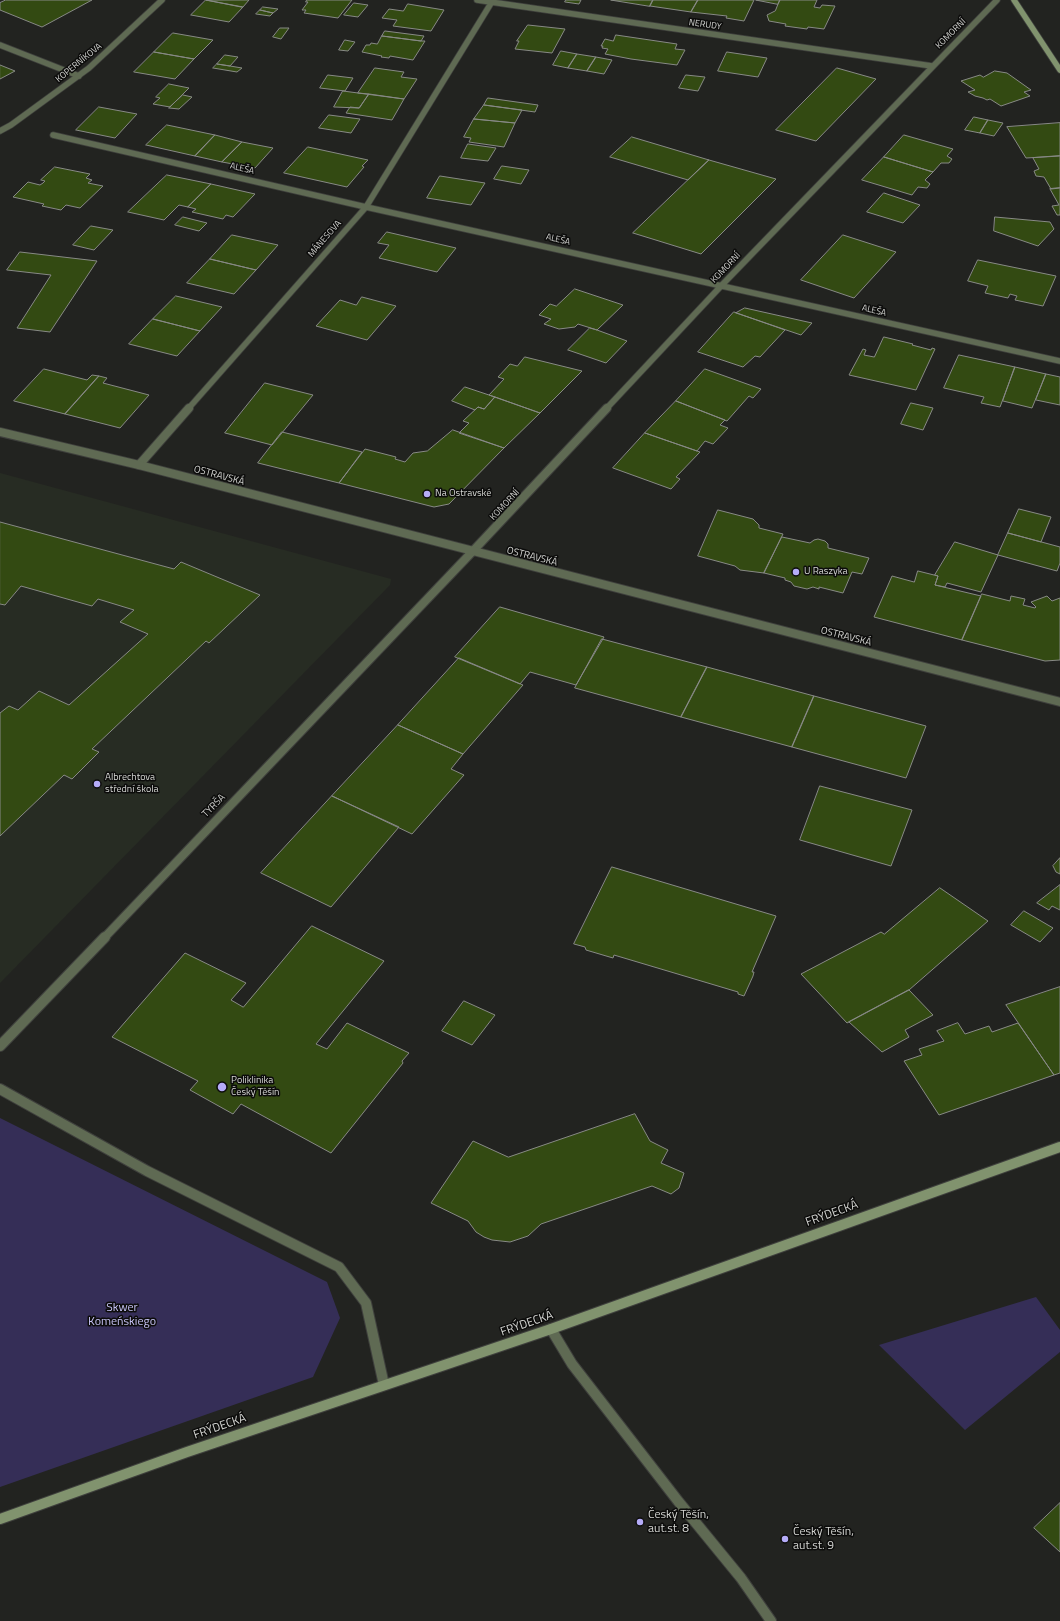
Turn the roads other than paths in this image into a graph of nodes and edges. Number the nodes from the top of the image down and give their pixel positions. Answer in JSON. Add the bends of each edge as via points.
{"nodes":[{"id":1,"x":162,"y":0,"type":"edge"},
{"id":2,"x":477,"y":0,"type":"edge"},
{"id":3,"x":997,"y":0,"type":"edge"},
{"id":4,"x":1014,"y":0,"type":"edge"},
{"id":5,"x":492,"y":1,"type":"edge"},
{"id":6,"x":0,"y":45,"type":"edge"},
{"id":7,"x":932,"y":66,"type":"junction"},
{"id":8,"x":1060,"y":70,"type":"edge"},
{"id":9,"x":79,"y":76,"type":"junction"},
{"id":10,"x":0,"y":130,"type":"edge"},
{"id":11,"x":53,"y":135,"type":"dead end"},
{"id":12,"x":366,"y":206,"type":"junction"},
{"id":13,"x":721,"y":286,"type":"junction"},
{"id":14,"x":1060,"y":361,"type":"edge"},
{"id":15,"x":0,"y":432,"type":"edge"},
{"id":16,"x":139,"y":465,"type":"junction"},
{"id":17,"x":472,"y":552,"type":"junction"},
{"id":18,"x":444,"y":582,"type":"joint"},
{"id":19,"x":1060,"y":702,"type":"edge"},
{"id":20,"x":0,"y":1046,"type":"edge"},
{"id":21,"x":0,"y":1089,"type":"edge"},
{"id":22,"x":1060,"y":1147,"type":"edge"},
{"id":23,"x":551,"y":1329,"type":"junction"},
{"id":24,"x":384,"y":1384,"type":"junction"},
{"id":25,"x":0,"y":1519,"type":"edge"},
{"id":26,"x":771,"y":1621,"type":"edge"}],
"edges":[{"from":1,"to":9,"type":"street","name":"KOPERNÍKOVA"},
{"from":2,"to":5,"type":"street","name":"NERUDY"},
{"from":3,"to":7,"type":"street","name":"KOMORNÍ"},
{"from":4,"to":8,"type":"main road"},
{"from":5,"to":7,"type":"street","name":"NERUDY"},
{"from":5,"to":12,"type":"street","name":"MÁNESOVA"},
{"from":6,"to":9,"type":"street"},
{"from":7,"to":13,"type":"street","name":"KOMORNÍ"},
{"from":9,"to":10,"type":"street","name":"KOPERNÍKOVA","via":[[12,125]]},
{"from":11,"to":12,"type":"street","name":"ALEŠA"},
{"from":12,"to":13,"type":"street","name":"ALEŠA"},
{"from":12,"to":16,"type":"street","name":"MÁNESOVA"},
{"from":13,"to":14,"type":"street","name":"ALEŠA"},
{"from":13,"to":17,"type":"street","name":"KOMORNÍ"},
{"from":15,"to":16,"type":"street","name":"OSTRAVSKÁ"},
{"from":16,"to":17,"type":"street","name":"OSTRAVSKÁ"},
{"from":17,"to":18,"type":"street","name":"KOMORNÍ"},
{"from":17,"to":19,"type":"street","name":"OSTRAVSKÁ"},
{"from":18,"to":20,"type":"street","name":"TYRŠA"},
{"from":21,"to":24,"type":"street","via":[[147,1171],[339,1268],[366,1303]]},
{"from":22,"to":23,"type":"main road","name":"FRÝDECKÁ"},
{"from":23,"to":24,"type":"main road","name":"FRÝDECKÁ"},
{"from":23,"to":26,"type":"street","via":[[572,1364],[741,1578]]},
{"from":24,"to":25,"type":"main road","name":"FRÝDECKÁ"}]}
